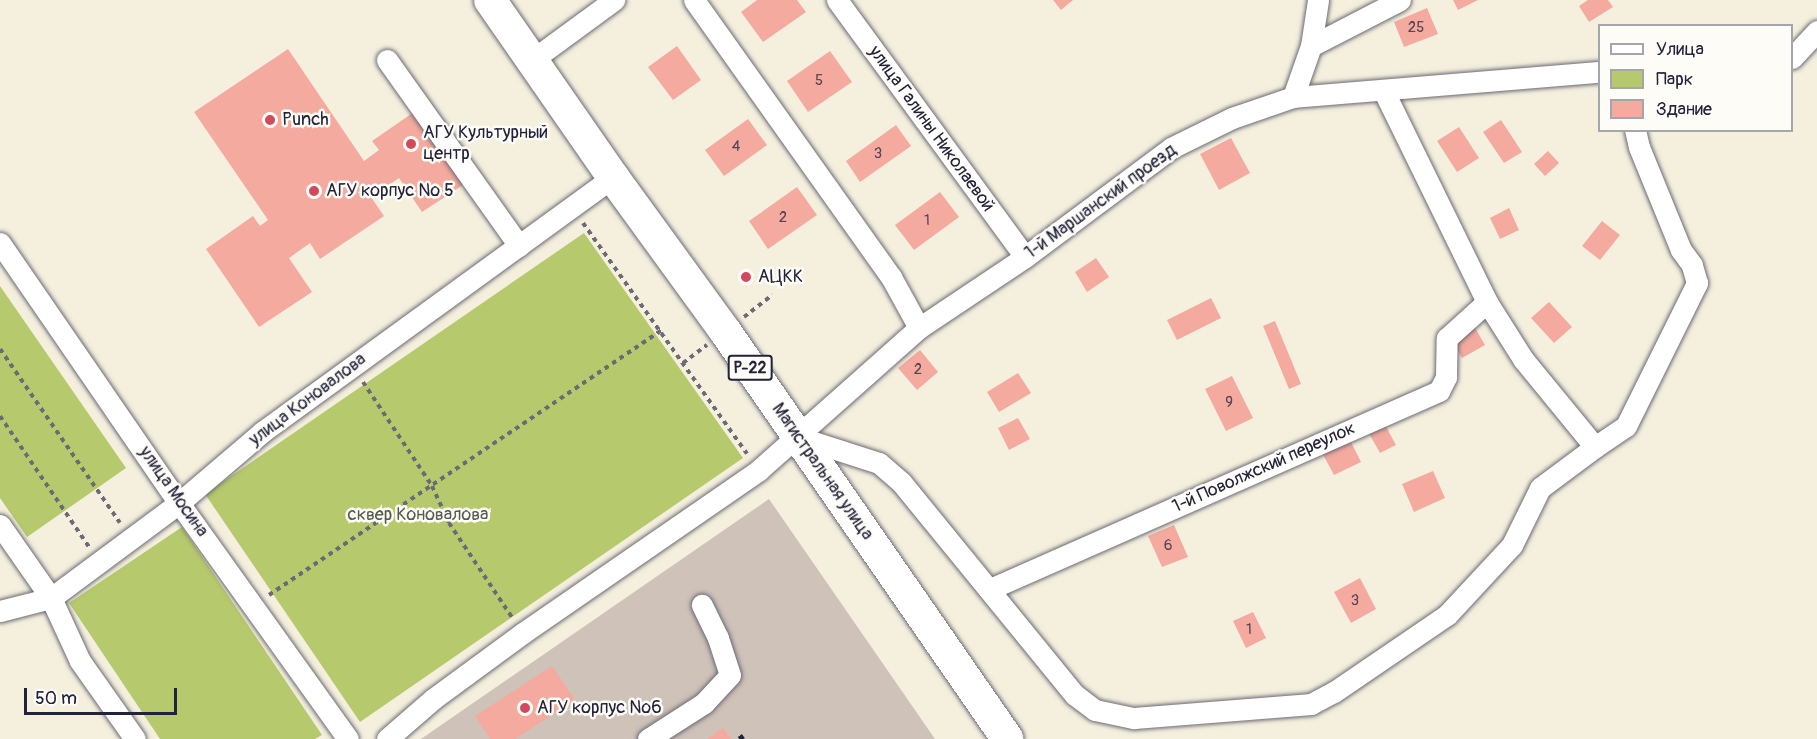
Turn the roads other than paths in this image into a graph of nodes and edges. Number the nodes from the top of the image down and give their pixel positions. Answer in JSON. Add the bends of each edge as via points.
{"nodes":[{"id":1,"x":490,"y":0,"type":"edge"},
{"id":2,"x":614,"y":0,"type":"edge"},
{"id":3,"x":694,"y":0,"type":"edge"},
{"id":4,"x":837,"y":0,"type":"edge"},
{"id":5,"x":1318,"y":0,"type":"edge"},
{"id":6,"x":1400,"y":0,"type":"edge"},
{"id":7,"x":1817,"y":31,"type":"edge"},
{"id":8,"x":1311,"y":46,"type":"junction"},
{"id":9,"x":1793,"y":57,"type":"edge"},
{"id":10,"x":1817,"y":57,"type":"edge"},
{"id":11,"x":1793,"y":58,"type":"edge"},
{"id":12,"x":387,"y":60,"type":"dead end"},
{"id":13,"x":532,"y":60,"type":"junction"},
{"id":14,"x":1598,"y":72,"type":"edge"},
{"id":15,"x":1384,"y":92,"type":"junction"},
{"id":16,"x":1293,"y":97,"type":"junction"},
{"id":17,"x":1635,"y":132,"type":"edge"},
{"id":18,"x":613,"y":177,"type":"junction"},
{"id":19,"x":0,"y":243,"type":"edge"},
{"id":20,"x":519,"y":246,"type":"junction"},
{"id":21,"x":1025,"y":257,"type":"junction"},
{"id":22,"x":1487,"y":302,"type":"junction"},
{"id":23,"x":920,"y":328,"type":"junction"},
{"id":24,"x":798,"y":437,"type":"junction"},
{"id":25,"x":1594,"y":447,"type":"junction"},
{"id":26,"x":179,"y":503,"type":"junction"},
{"id":27,"x":0,"y":525,"type":"edge"},
{"id":28,"x":990,"y":589,"type":"junction"},
{"id":29,"x":51,"y":598,"type":"junction"},
{"id":30,"x":702,"y":605,"type":"dead end"},
{"id":31,"x":0,"y":611,"type":"edge"},
{"id":32,"x":135,"y":739,"type":"edge"},
{"id":33,"x":348,"y":739,"type":"edge"},
{"id":34,"x":387,"y":739,"type":"edge"},
{"id":35,"x":648,"y":739,"type":"edge"},
{"id":36,"x":1007,"y":739,"type":"edge"}],
"edges":[{"from":1,"to":13,"type":"highway","name":"Магистральная улица","number":"Р-22"},
{"from":2,"to":13,"type":"street"},
{"from":3,"to":23,"type":"street","via":[[891,277]]},
{"from":4,"to":21,"type":"street","name":"улица Галины Николаевой"},
{"from":5,"to":8,"type":"street"},
{"from":6,"to":8,"type":"street"},
{"from":7,"to":9,"type":"street"},
{"from":8,"to":16,"type":"street"},
{"from":10,"to":11,"type":"street"},
{"from":12,"to":20,"type":"street"},
{"from":13,"to":18,"type":"highway","name":"Магистральная улица","number":"Р-22"},
{"from":14,"to":15,"type":"street","name":"1-й Маршанский проезд"},
{"from":15,"to":16,"type":"street","name":"1-й Маршанский проезд"},
{"from":15,"to":22,"type":"street"},
{"from":16,"to":21,"type":"street","name":"1-й Маршанский проезд","via":[[1232,118],[1171,148]]},
{"from":17,"to":25,"type":"street","via":[[1697,283],[1626,426]]},
{"from":18,"to":20,"type":"street","name":"улица Коновалова"},
{"from":18,"to":24,"type":"highway","name":"Магистральная улица","number":"Р-22"},
{"from":19,"to":26,"type":"street","name":"улица Мосина"},
{"from":20,"to":26,"type":"street","name":"улица Коновалова","via":[[262,432]]},
{"from":21,"to":23,"type":"street","name":"1-й Маршанский проезд"},
{"from":22,"to":25,"type":"street","via":[[1522,359]]},
{"from":22,"to":28,"type":"street","name":"1-й Поволжский переулок","via":[[1447,338],[1446,377],[1439,391]]},
{"from":23,"to":24,"type":"street","name":"1-й Маршанский проезд"},
{"from":24,"to":28,"type":"street","via":[[879,463],[901,482]]},
{"from":24,"to":34,"type":"street","name":"1-й Маршанский проезд","via":[[759,470],[433,699]]},
{"from":24,"to":36,"type":"highway","name":"Магистральная улица","number":"Р-22"},
{"from":25,"to":28,"type":"street","via":[[1540,488],[1512,545],[1447,615],[1311,704],[1134,717],[1095,710],[1075,695]]},
{"from":26,"to":29,"type":"street","name":"улица Коновалова"},
{"from":26,"to":33,"type":"street","name":"улица Мосина"},
{"from":27,"to":29,"type":"street"},
{"from":29,"to":31,"type":"street","name":"улица Коновалова"},
{"from":29,"to":32,"type":"street","via":[[80,661]]},
{"from":30,"to":35,"type":"street","via":[[730,675],[704,703]]}]}
